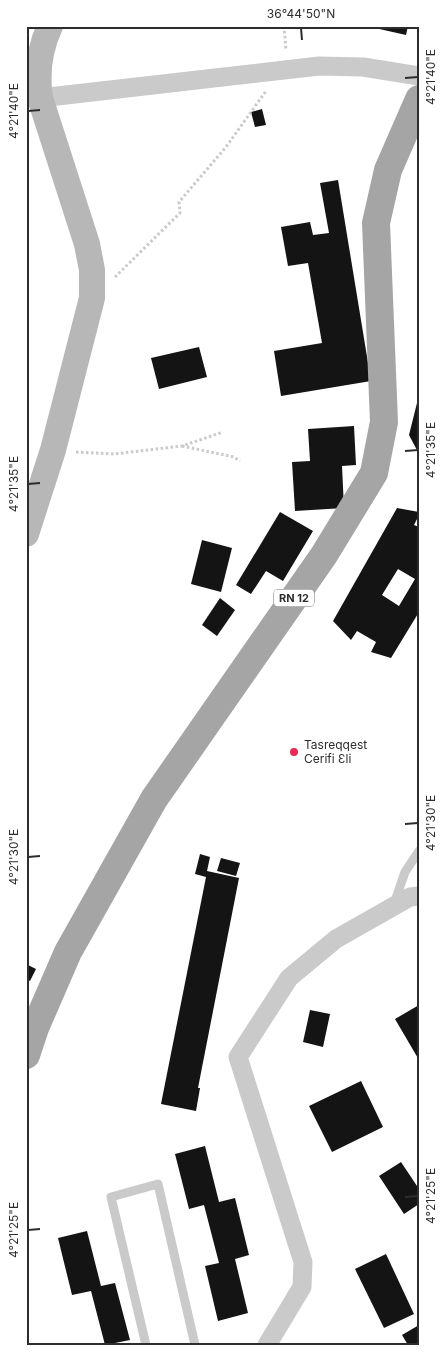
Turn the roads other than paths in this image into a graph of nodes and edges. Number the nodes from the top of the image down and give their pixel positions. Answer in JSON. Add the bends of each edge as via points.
{"nodes":[{"id":1,"x":40,"y":36,"type":"edge"},
{"id":2,"x":419,"y":76,"type":"edge"},
{"id":3,"x":40,"y":98,"type":"junction"},
{"id":4,"x":419,"y":99,"type":"edge"},
{"id":5,"x":26,"y":534,"type":"edge"},
{"id":6,"x":419,"y":851,"type":"edge"},
{"id":7,"x":419,"y":896,"type":"edge"},
{"id":8,"x":393,"y":907,"type":"junction"},
{"id":9,"x":26,"y":1055,"type":"edge"},
{"id":10,"x":146,"y":1345,"type":"edge"},
{"id":11,"x":195,"y":1345,"type":"edge"},
{"id":12,"x":267,"y":1345,"type":"edge"}],
"edges":[{"from":1,"to":3,"type":"street","via":[[37,78]]},
{"from":2,"to":3,"type":"street","via":[[363,67],[319,66]]},
{"from":3,"to":5,"type":"street","via":[[87,244],[92,270],[92,298],[53,450]]},
{"from":4,"to":9,"type":"main road","number":"RN 12","via":[[388,170],[376,223],[384,422],[374,473],[324,555],[154,800],[68,952]]},
{"from":6,"to":8,"type":"lane","via":[[405,872]]},
{"from":7,"to":8,"type":"street","via":[[410,897]]},
{"from":8,"to":12,"type":"street","via":[[336,939],[289,978],[238,1057],[303,1262],[302,1287]]},
{"from":10,"to":11,"type":"lane","via":[[111,1197],[158,1184]]}]}
